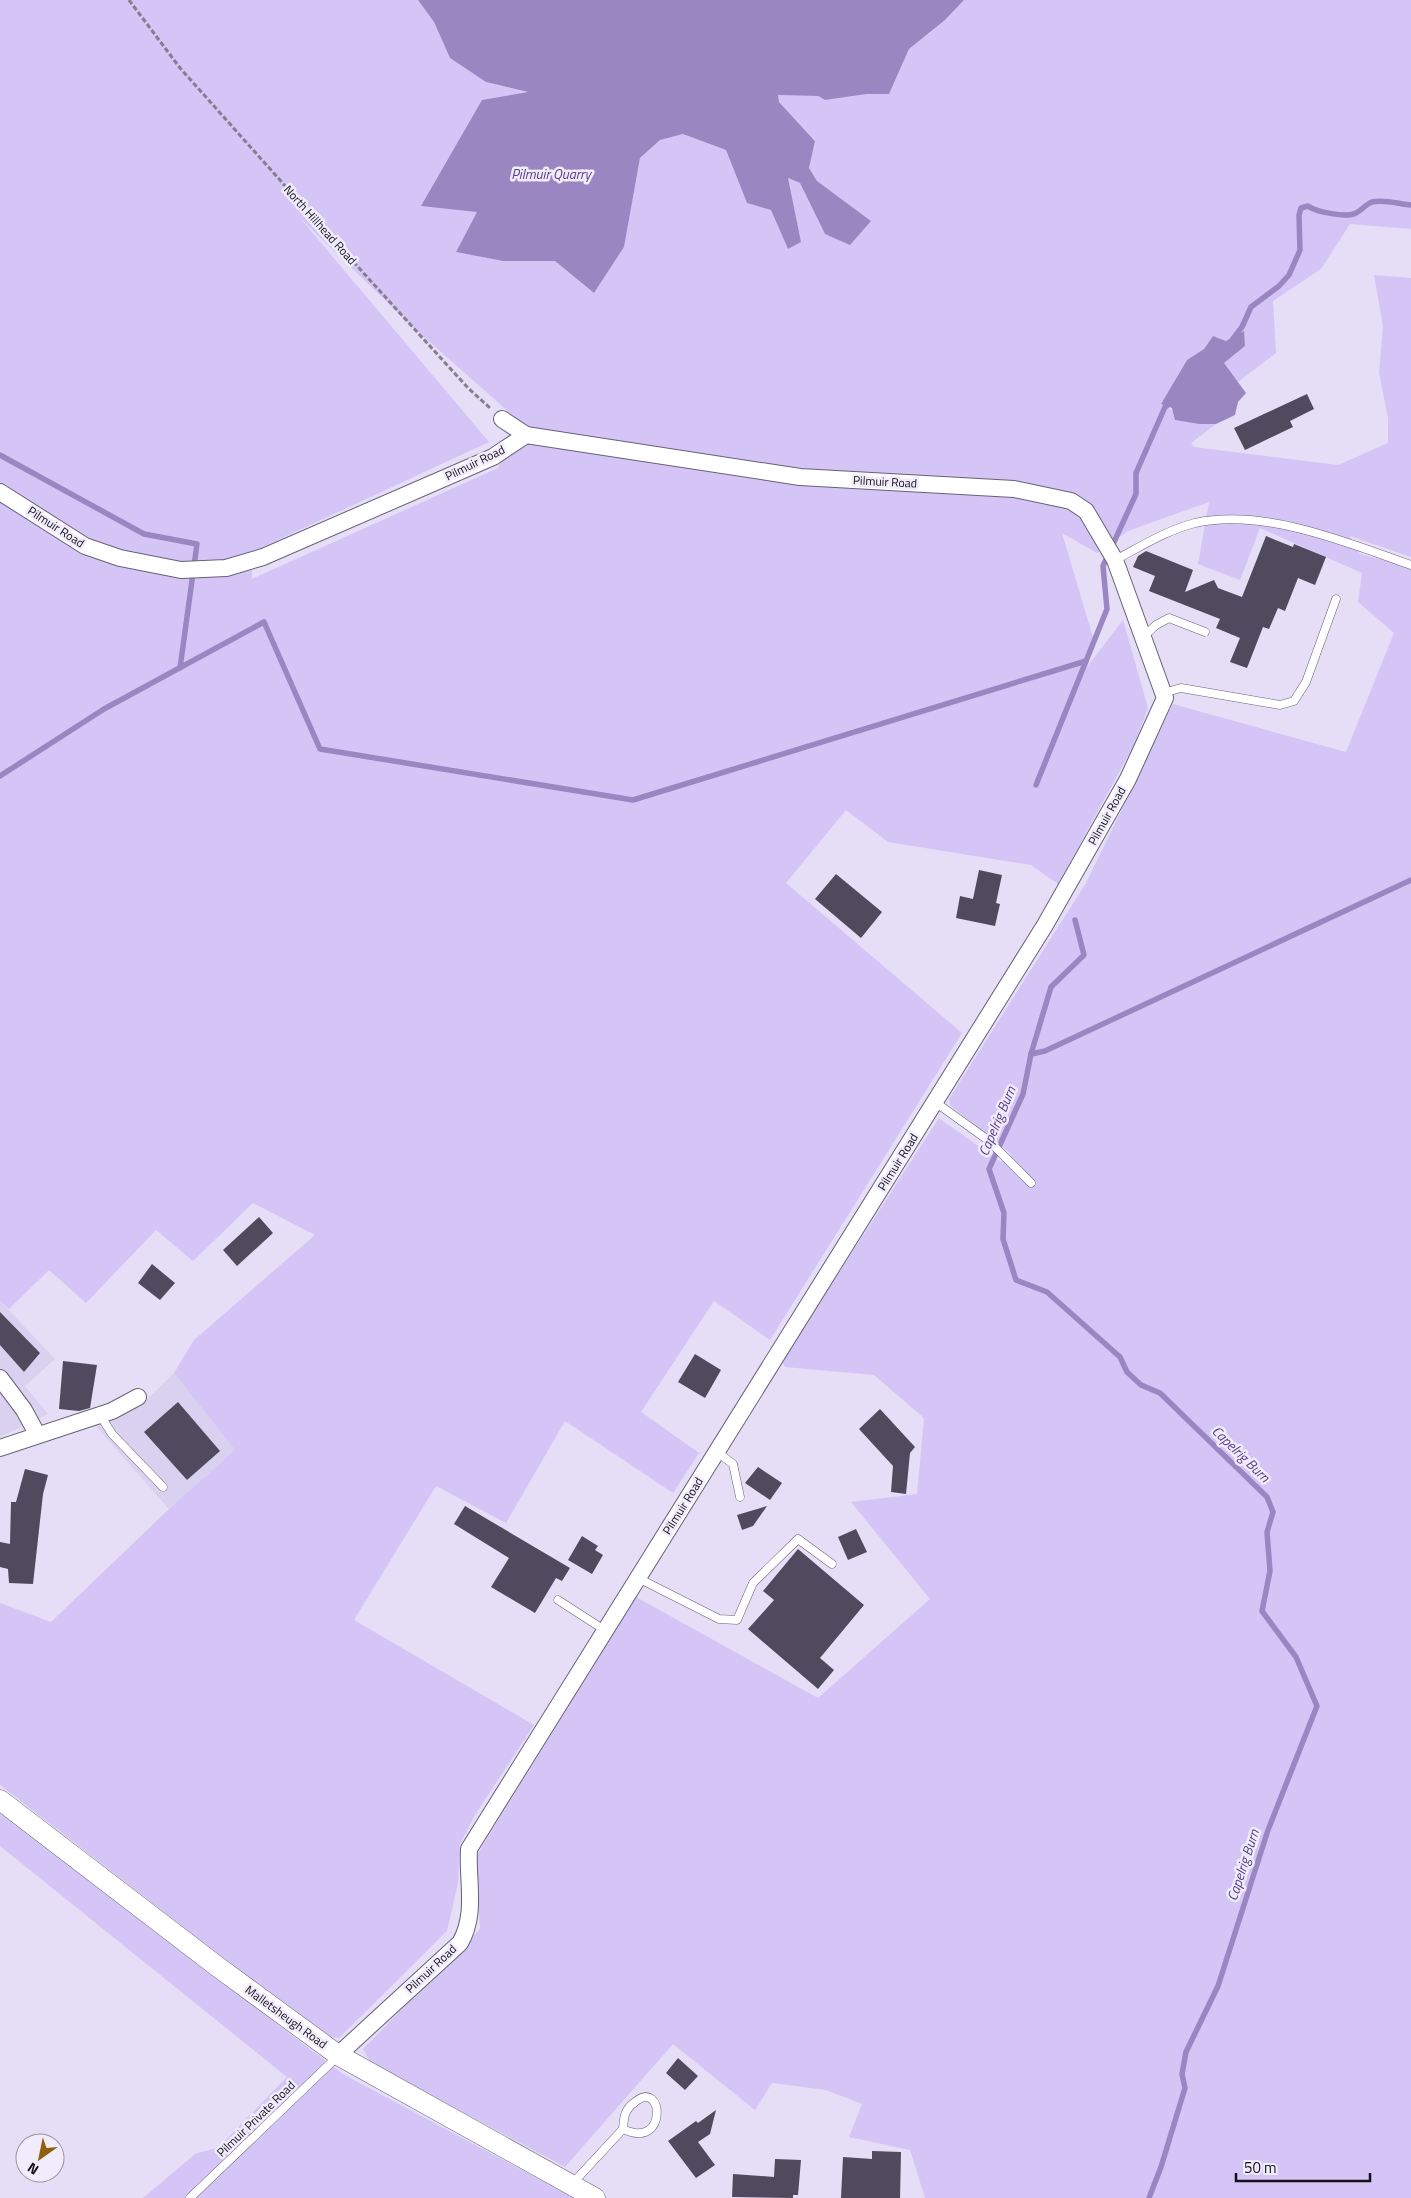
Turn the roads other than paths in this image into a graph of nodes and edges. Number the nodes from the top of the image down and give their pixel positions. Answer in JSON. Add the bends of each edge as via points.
{"nodes":[{"id":1,"x":502,"y":419,"type":"road end"},
{"id":2,"x":526,"y":435,"type":"junction"},
{"id":3,"x":0,"y":492,"type":"edge"},
{"id":4,"x":1115,"y":560,"type":"junction"},
{"id":5,"x":1411,"y":565,"type":"edge"},
{"id":6,"x":1336,"y":599,"type":"dead end"},
{"id":7,"x":1205,"y":632,"type":"dead end"},
{"id":8,"x":1143,"y":637,"type":"junction"},
{"id":9,"x":1163,"y":692,"type":"junction"},
{"id":10,"x":935,"y":1102,"type":"junction"},
{"id":11,"x":1030,"y":1183,"type":"dead end"},
{"id":12,"x":0,"y":1378,"type":"edge"},
{"id":13,"x":138,"y":1397,"type":"dead end"},
{"id":14,"x":100,"y":1415,"type":"junction"},
{"id":15,"x":37,"y":1434,"type":"junction"},
{"id":16,"x":0,"y":1448,"type":"edge"},
{"id":17,"x":717,"y":1452,"type":"junction"},
{"id":18,"x":163,"y":1487,"type":"dead end"},
{"id":19,"x":740,"y":1497,"type":"dead end"},
{"id":20,"x":832,"y":1564,"type":"dead end"},
{"id":21,"x":638,"y":1578,"type":"junction"},
{"id":22,"x":558,"y":1600,"type":"dead end"},
{"id":23,"x":606,"y":1631,"type":"junction"},
{"id":24,"x":0,"y":1800,"type":"edge"},
{"id":25,"x":338,"y":2055,"type":"junction"},
{"id":26,"x":623,"y":2129,"type":"junction"},
{"id":27,"x":571,"y":2185,"type":"junction"},
{"id":28,"x":190,"y":2198,"type":"edge"},
{"id":29,"x":595,"y":2198,"type":"edge"}],
"edges":[{"from":1,"to":2,"type":"street"},
{"from":2,"to":3,"type":"street","name":"Pilmuir Road","via":[[493,457],[263,557],[226,568],[181,570],[120,558],[85,546]]},
{"from":2,"to":4,"type":"street","name":"Pilmuir Road","via":[[800,477],[1014,490],[1047,495],[1071,501],[1086,511]]},
{"from":4,"to":5,"type":"lane","via":[[1176,529],[1196,523],[1236,521],[1275,524],[1338,540]]},
{"from":4,"to":8,"type":"street","name":"Pilmuir Road"},
{"from":6,"to":9,"type":"lane","via":[[1306,682],[1294,701],[1280,705],[1180,688]]},
{"from":7,"to":8,"type":"lane","via":[[1169,618]]},
{"from":8,"to":9,"type":"street","name":"Pilmuir Road"},
{"from":9,"to":10,"type":"street","name":"Pilmuir Road","via":[[1165,698],[1128,779],[1045,925]]},
{"from":10,"to":11,"type":"lane","via":[[988,1140]]},
{"from":10,"to":17,"type":"street","name":"Pilmuir Road"},
{"from":12,"to":15,"type":"street"},
{"from":13,"to":14,"type":"street"},
{"from":14,"to":15,"type":"street"},
{"from":14,"to":18,"type":"lane","via":[[112,1434]]},
{"from":15,"to":16,"type":"street"},
{"from":17,"to":19,"type":"lane","via":[[733,1464]]},
{"from":17,"to":21,"type":"street","name":"Pilmuir Road"},
{"from":20,"to":21,"type":"lane","via":[[798,1539],[753,1583],[737,1620],[719,1619]]},
{"from":21,"to":23,"type":"street","name":"Pilmuir Road"},
{"from":22,"to":23,"type":"lane"},
{"from":23,"to":25,"type":"street","name":"Pilmuir Road","via":[[469,1849],[471,1901],[467,1930],[460,1943]]},
{"from":24,"to":25,"type":"street","name":"Malletsheugh Road"},
{"from":25,"to":27,"type":"street","name":"Malletsheugh Road"},
{"from":25,"to":28,"type":"lane","name":"Pilmuir Private Road"},
{"from":26,"to":26,"type":"lane","via":[[624,2114],[629,2106],[642,2096],[652,2098],[658,2118],[653,2127],[640,2134]]},
{"from":26,"to":27,"type":"lane"},
{"from":27,"to":29,"type":"street","name":"Malletsheugh Road"}]}
